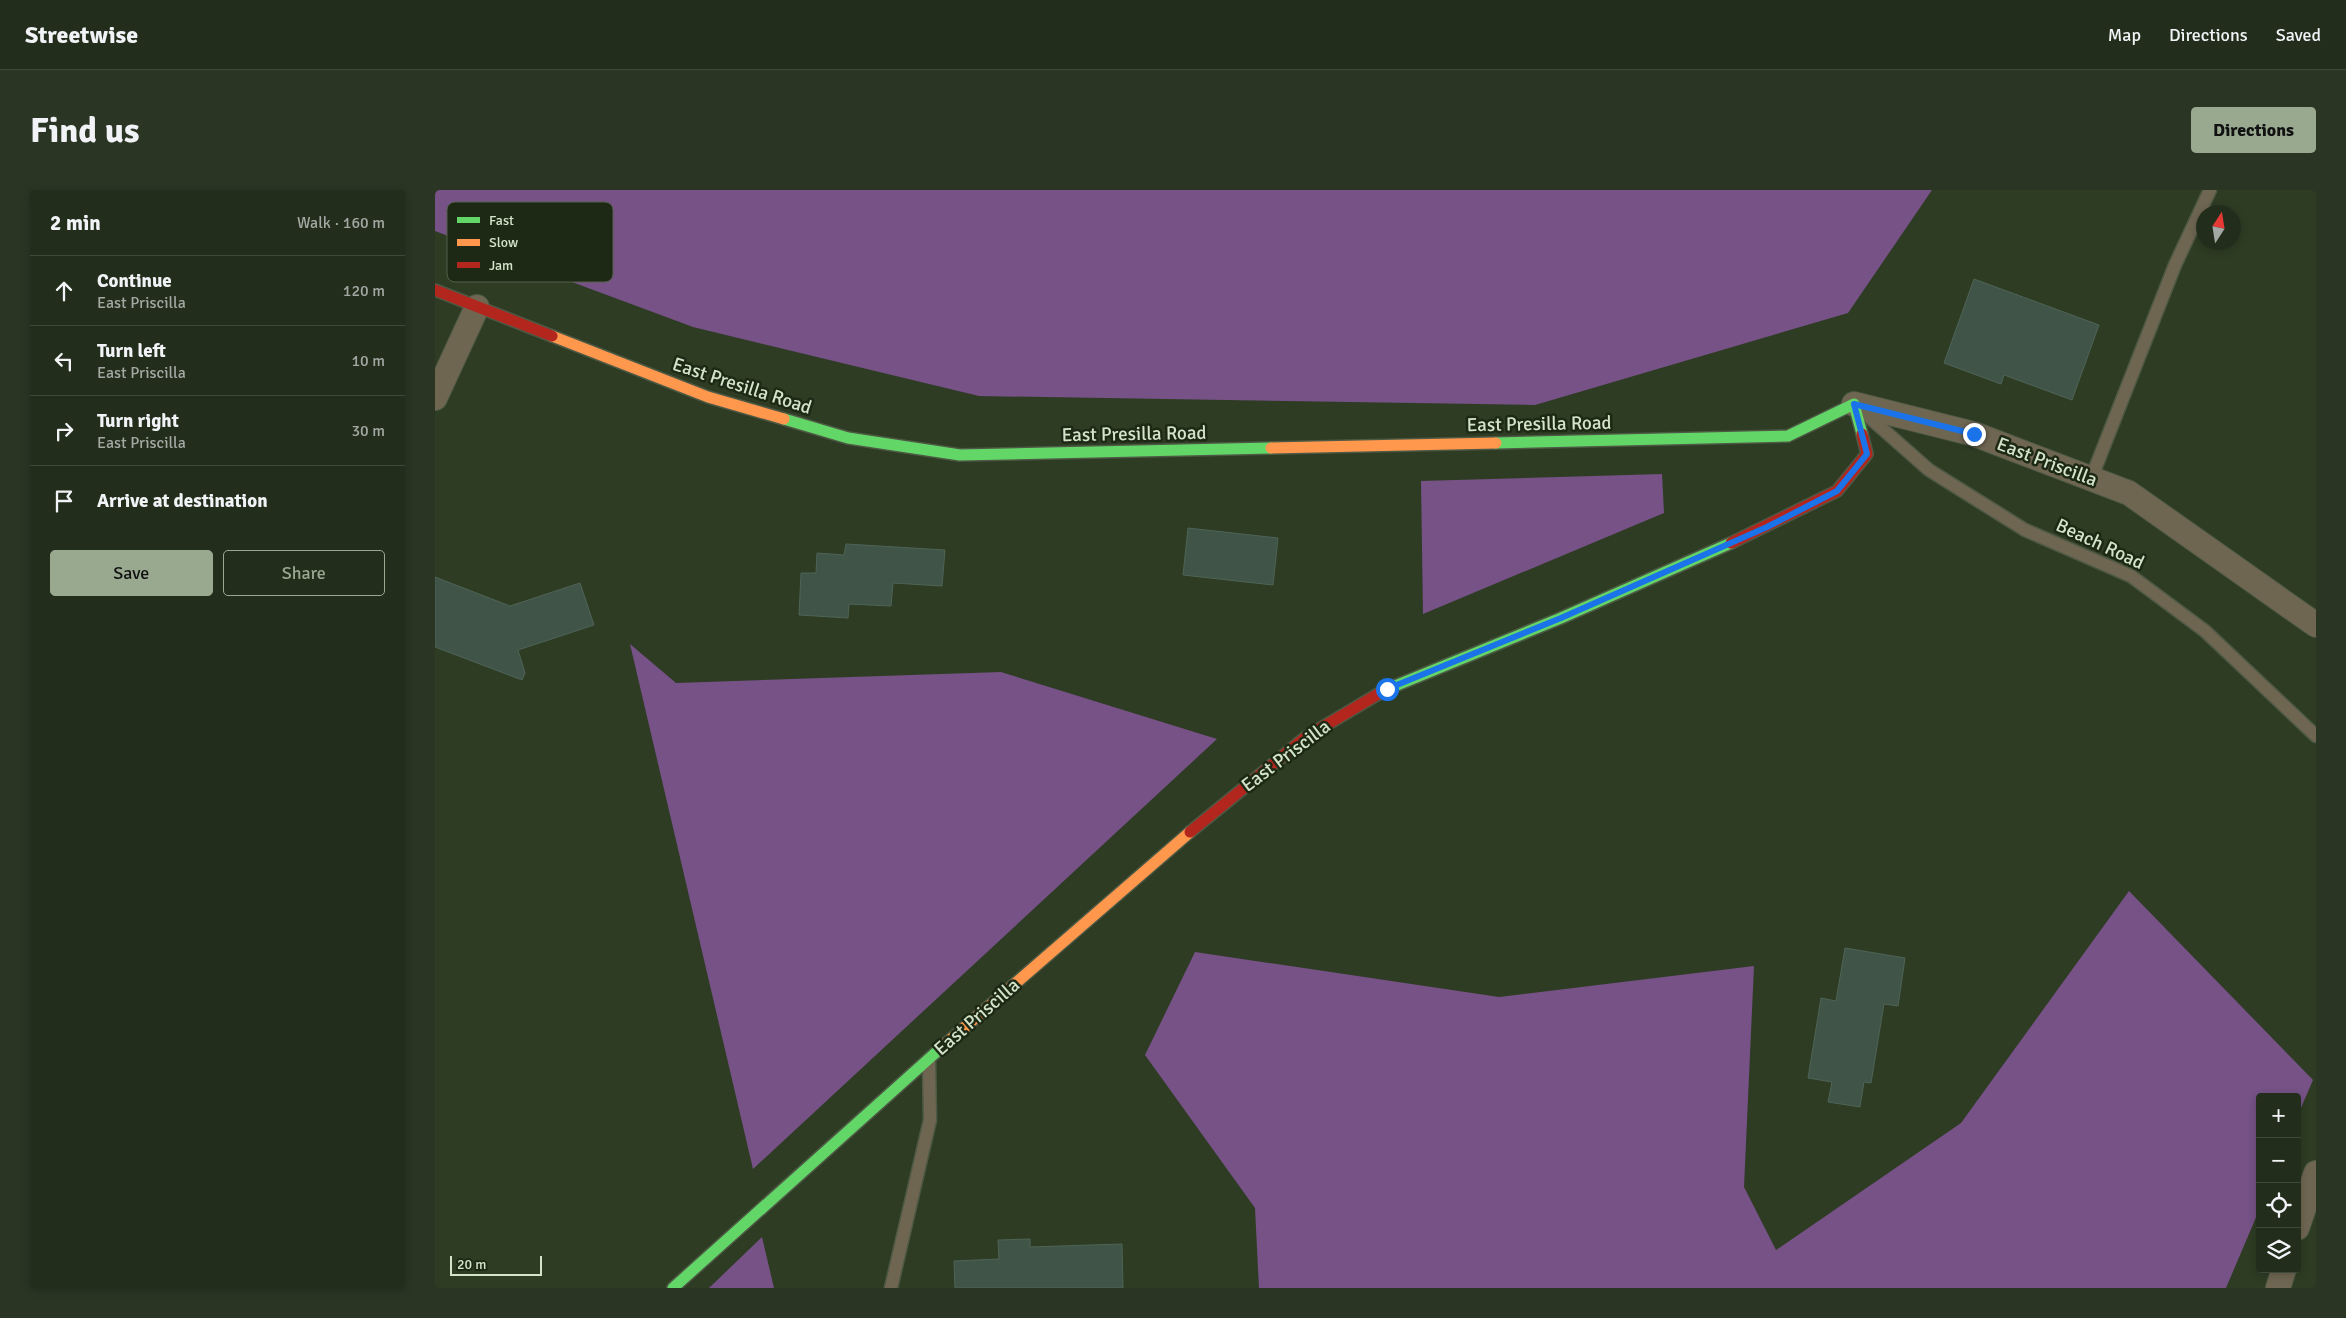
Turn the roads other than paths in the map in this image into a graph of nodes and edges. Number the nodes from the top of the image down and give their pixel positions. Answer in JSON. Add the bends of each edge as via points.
{"nodes":[{"id":1,"x":2210,"y":190,"type":"edge"},
{"id":2,"x":435,"y":290,"type":"edge"},
{"id":3,"x":477,"y":307,"type":"junction"},
{"id":4,"x":435,"y":398,"type":"edge"},
{"id":5,"x":1854,"y":404,"type":"junction"},
{"id":6,"x":2091,"y":479,"type":"junction"},
{"id":7,"x":2316,"y":625,"type":"edge"},
{"id":8,"x":2316,"y":736,"type":"edge"},
{"id":9,"x":929,"y":1058,"type":"junction"},
{"id":10,"x":2316,"y":1173,"type":"edge"},
{"id":11,"x":2301,"y":1216,"type":"edge"},
{"id":12,"x":2283,"y":1273,"type":"edge"},
{"id":13,"x":673,"y":1288,"type":"edge"},
{"id":14,"x":891,"y":1288,"type":"edge"},
{"id":15,"x":2278,"y":1288,"type":"edge"}],
"edges":[{"from":1,"to":6,"type":"lane","via":[[2175,265]]},
{"from":2,"to":3,"type":"street","name":"East Presilla Road"},
{"from":3,"to":4,"type":"street"},
{"from":3,"to":5,"type":"street","name":"East Presilla Road","via":[[707,397],[848,438],[960,455],[1788,436]]},
{"from":5,"to":6,"type":"street","name":"East Priscilla","via":[[1974,434]]},
{"from":5,"to":8,"type":"lane","name":"Beach Road","via":[[1937,475],[2025,530],[2131,576],[2205,631]]},
{"from":5,"to":9,"type":"street","name":"East Priscilla","via":[[1867,454],[1837,491],[1767,527],[1561,618],[1387,689],[1306,736]]},
{"from":6,"to":7,"type":"street","name":"East Priscilla","via":[[2129,493]]},
{"from":9,"to":13,"type":"street","name":"East Priscilla"},
{"from":9,"to":14,"type":"lane","via":[[930,1120]]},
{"from":10,"to":11,"type":"street"},
{"from":12,"to":15,"type":"street"}]}
